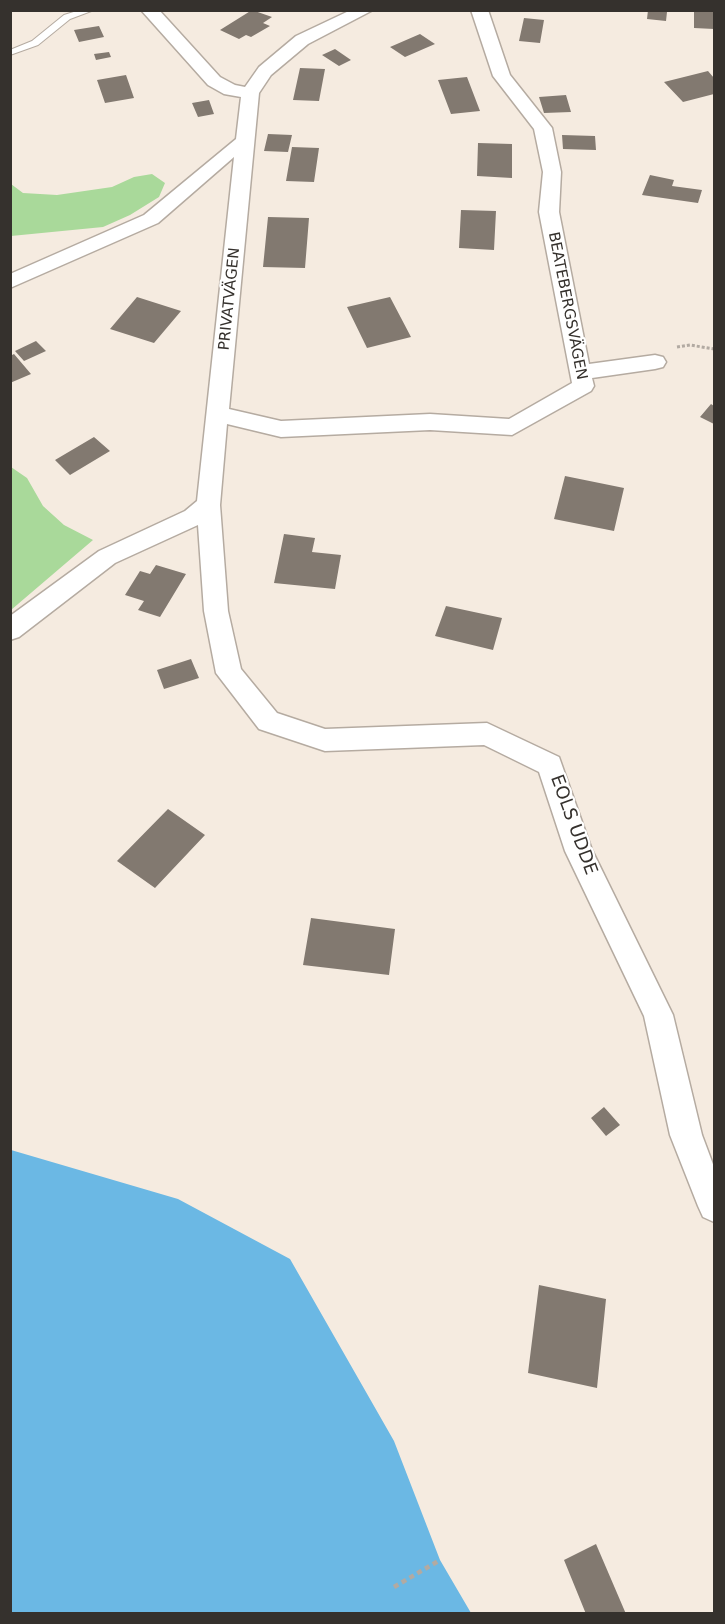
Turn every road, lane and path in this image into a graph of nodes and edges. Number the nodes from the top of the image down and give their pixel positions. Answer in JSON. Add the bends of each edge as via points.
{"nodes":[{"id":1,"x":90,"y":10,"type":"edge"},
{"id":2,"x":149,"y":10,"type":"edge"},
{"id":3,"x":365,"y":10,"type":"edge"},
{"id":4,"x":479,"y":10,"type":"edge"},
{"id":5,"x":10,"y":53,"type":"edge"},
{"id":6,"x":250,"y":93,"type":"junction"},
{"id":7,"x":247,"y":140,"type":"junction"},
{"id":8,"x":10,"y":282,"type":"edge"},
{"id":9,"x":714,"y":349,"type":"edge"},
{"id":10,"x":655,"y":362,"type":"joint"},
{"id":11,"x":580,"y":372,"type":"junction"},
{"id":12,"x":218,"y":414,"type":"junction"},
{"id":13,"x":208,"y":505,"type":"junction"},
{"id":14,"x":10,"y":630,"type":"edge"},
{"id":15,"x":714,"y":1206,"type":"edge"},
{"id":16,"x":440,"y":1560,"type":"dead end"},
{"id":17,"x":394,"y":1587,"type":"dead end"}],
"edges":[{"from":1,"to":5,"type":"lane","via":[[67,17],[35,43]]},
{"from":2,"to":6,"type":"street","via":[[214,81],[230,90]]},
{"from":3,"to":6,"type":"street","via":[[302,40],[265,70]]},
{"from":4,"to":11,"type":"street","name":"BEATEBERGSVÄGEN","via":[[502,76],[543,128],[552,172],[549,212]]},
{"from":6,"to":7,"type":"street","name":"PRIVATVÄGEN"},
{"from":7,"to":8,"type":"street","via":[[151,219]]},
{"from":7,"to":12,"type":"street","name":"PRIVATVÄGEN"},
{"from":9,"to":10,"type":"path","via":[[690,345],[665,349]]},
{"from":10,"to":11,"type":"street"},
{"from":11,"to":12,"type":"street","name":"BEATEBERGSVÄGEN","via":[[583,386],[512,427],[430,422],[281,429]]},
{"from":12,"to":13,"type":"street","name":"PRIVATVÄGEN"},
{"from":13,"to":14,"type":"street","via":[[193,517],[107,556]]},
{"from":13,"to":15,"type":"street","name":"EOLS UDDE","via":[[216,611],[229,673],[268,721],[325,740],[487,734],[550,765],[579,850],[658,1015],[686,1135]]},
{"from":16,"to":17,"type":"path"}]}
